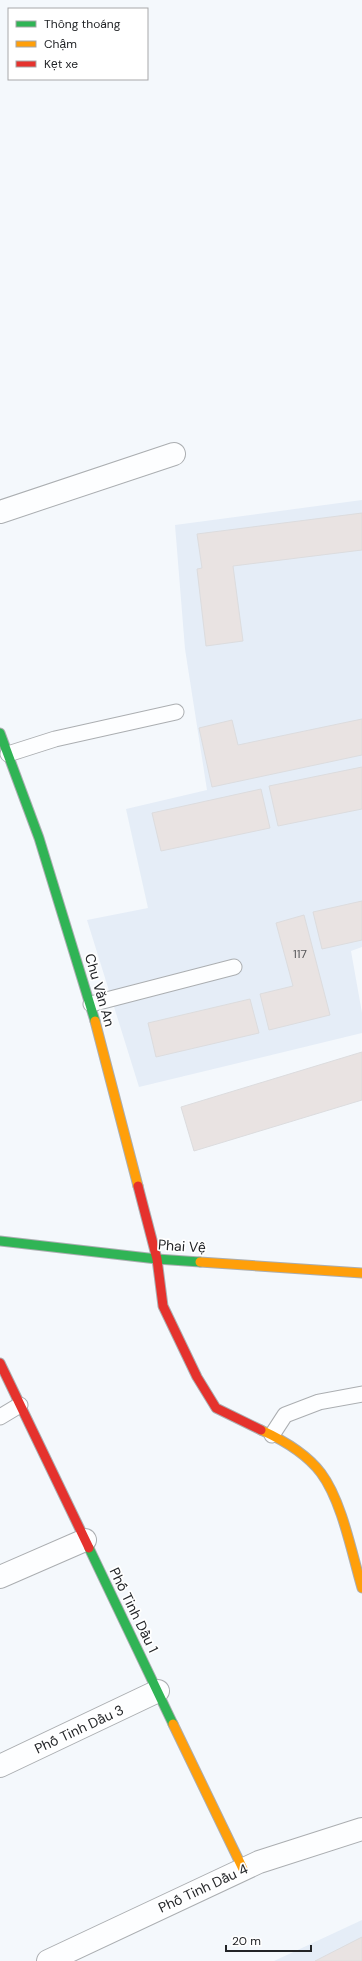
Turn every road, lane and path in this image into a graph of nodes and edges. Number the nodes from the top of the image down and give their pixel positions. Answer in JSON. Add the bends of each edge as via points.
{"nodes":[{"id":1,"x":174,"y":454,"type":"dead end"},
{"id":2,"x":0,"y":512,"type":"edge"},
{"id":3,"x":176,"y":712,"type":"dead end"},
{"id":4,"x":0,"y":733,"type":"edge"},
{"id":5,"x":8,"y":754,"type":"junction"},
{"id":6,"x":234,"y":967,"type":"dead end"},
{"id":7,"x":91,"y":1004,"type":"junction"},
{"id":8,"x":0,"y":1241,"type":"edge"},
{"id":9,"x":157,"y":1259,"type":"junction"},
{"id":10,"x":362,"y":1273,"type":"edge"},
{"id":11,"x":0,"y":1363,"type":"edge"},
{"id":12,"x":362,"y":1394,"type":"edge"},
{"id":13,"x":20,"y":1404,"type":"junction"},
{"id":14,"x":0,"y":1417,"type":"edge"},
{"id":15,"x":272,"y":1434,"type":"junction"},
{"id":16,"x":85,"y":1540,"type":"junction"},
{"id":17,"x":0,"y":1577,"type":"edge"},
{"id":18,"x":362,"y":1588,"type":"edge"},
{"id":19,"x":158,"y":1691,"type":"junction"},
{"id":20,"x":0,"y":1766,"type":"edge"},
{"id":21,"x":362,"y":1829,"type":"edge"},
{"id":22,"x":243,"y":1869,"type":"junction"},
{"id":23,"x":48,"y":1961,"type":"edge"}],
"edges":[{"from":1,"to":2,"type":"street"},
{"from":3,"to":5,"type":"lane","via":[[55,739]]},
{"from":4,"to":5,"type":"street","name":"Chu Văn An"},
{"from":5,"to":7,"type":"street","name":"Chu Văn An","via":[[39,838]]},
{"from":6,"to":7,"type":"lane"},
{"from":7,"to":9,"type":"street","name":"Chu Văn An"},
{"from":8,"to":9,"type":"street","name":"Phai Vệ"},
{"from":9,"to":10,"type":"street","name":"Phai Vệ"},
{"from":9,"to":15,"type":"street","name":"Chu Văn An","via":[[163,1306],[197,1376],[216,1408]]},
{"from":11,"to":13,"type":"street","name":"Phố Tinh Dầu 1"},
{"from":12,"to":15,"type":"lane","via":[[319,1402],[284,1415]]},
{"from":13,"to":14,"type":"lane"},
{"from":13,"to":16,"type":"street","name":"Phố Tinh Dầu 1"},
{"from":15,"to":18,"type":"street","name":"Chu Văn An","via":[[304,1455],[321,1473],[337,1504]]},
{"from":16,"to":17,"type":"street"},
{"from":16,"to":19,"type":"street","name":"Phố Tinh Dầu 1"},
{"from":19,"to":20,"type":"street","name":"Phố Tinh Dầu 3"},
{"from":19,"to":22,"type":"street","name":"Phố Tinh Dầu 1"},
{"from":21,"to":22,"type":"street","name":"Phố Tinh Dầu 4"},
{"from":22,"to":23,"type":"street","name":"Phố Tinh Dầu 4"}]}
